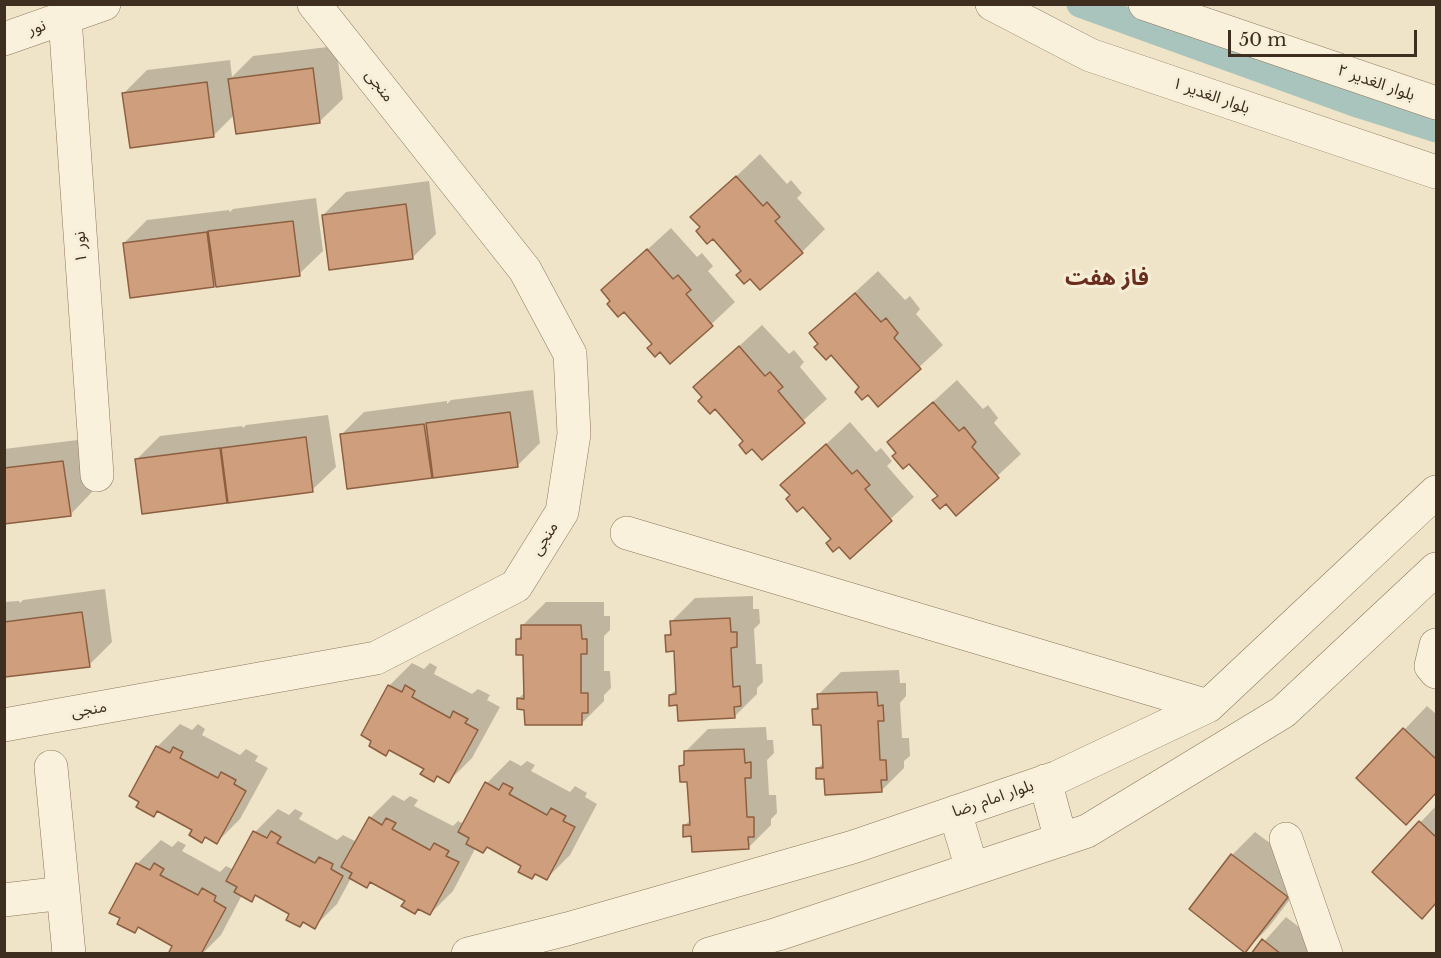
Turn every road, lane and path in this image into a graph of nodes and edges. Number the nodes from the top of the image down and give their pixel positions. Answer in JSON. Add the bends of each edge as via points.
{"nodes":[{"id":1,"x":104,"y":4,"type":"edge"},
{"id":2,"x":314,"y":4,"type":"edge"},
{"id":3,"x":992,"y":4,"type":"edge"},
{"id":4,"x":1145,"y":4,"type":"edge"},
{"id":5,"x":65,"y":18,"type":"junction"},
{"id":6,"x":4,"y":39,"type":"edge"},
{"id":7,"x":1437,"y":103,"type":"edge"},
{"id":8,"x":1437,"y":172,"type":"edge"},
{"id":9,"x":97,"y":475,"type":"dead end"},
{"id":10,"x":1437,"y":492,"type":"edge"},
{"id":11,"x":627,"y":533,"type":"dead end"},
{"id":12,"x":1437,"y":569,"type":"edge"},
{"id":13,"x":1437,"y":645,"type":"edge"},
{"id":14,"x":1437,"y":672,"type":"edge"},
{"id":15,"x":1208,"y":705,"type":"junction"},
{"id":16,"x":4,"y":725,"type":"edge"},
{"id":17,"x":51,"y":767,"type":"dead end"},
{"id":18,"x":1045,"y":782,"type":"junction"},
{"id":19,"x":955,"y":812,"type":"junction"},
{"id":20,"x":1286,"y":839,"type":"dead end"},
{"id":21,"x":1061,"y":840,"type":"junction"},
{"id":22,"x":972,"y":869,"type":"junction"},
{"id":23,"x":63,"y":893,"type":"junction"},
{"id":24,"x":4,"y":900,"type":"edge"},
{"id":25,"x":781,"y":944,"type":"edge"},
{"id":26,"x":69,"y":954,"type":"edge"},
{"id":27,"x":468,"y":954,"type":"edge"},
{"id":28,"x":709,"y":954,"type":"edge"},
{"id":29,"x":1326,"y":954,"type":"edge"}],
"edges":[{"from":1,"to":5,"type":"street","name":"نور"},
{"from":2,"to":16,"type":"street","name":"منجی","via":[[525,270],[570,354],[574,434],[562,512],[516,586],[376,658]]},
{"from":3,"to":8,"type":"street","name":"بلوار الغدیر ۱","via":[[1090,55]]},
{"from":4,"to":7,"type":"street","name":"بلوار الغدیر ۲"},
{"from":5,"to":6,"type":"street","name":"نور"},
{"from":5,"to":9,"type":"street","name":"نور ۱"},
{"from":10,"to":15,"type":"street","name":"بلوار امام رضا"},
{"from":11,"to":15,"type":"street"},
{"from":12,"to":21,"type":"street","via":[[1283,712],[1087,831]]},
{"from":13,"to":14,"type":"street","via":[[1431,666]]},
{"from":15,"to":18,"type":"street","name":"بلوار امام رضا"},
{"from":17,"to":23,"type":"street"},
{"from":18,"to":19,"type":"street","name":"بلوار امام رضا"},
{"from":18,"to":21,"type":"street"},
{"from":19,"to":22,"type":"street"},
{"from":19,"to":27,"type":"street","name":"بلوار امام رضا","via":[[853,847]]},
{"from":20,"to":29,"type":"street"},
{"from":21,"to":22,"type":"street"},
{"from":22,"to":25,"type":"street"},
{"from":23,"to":24,"type":"street"},
{"from":23,"to":26,"type":"street"},
{"from":25,"to":28,"type":"street"}]}
